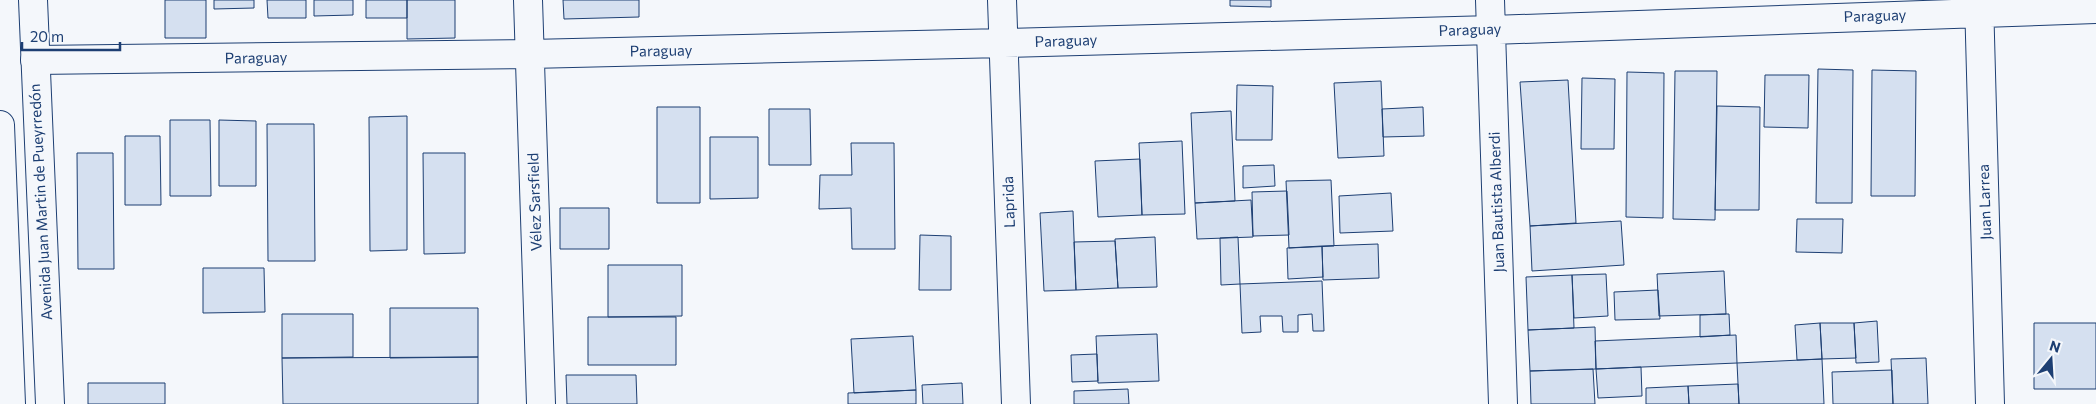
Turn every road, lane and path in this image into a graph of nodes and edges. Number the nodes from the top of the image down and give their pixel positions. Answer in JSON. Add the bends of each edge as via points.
{"nodes":[{"id":1,"x":33,"y":0,"type":"edge"},
{"id":2,"x":528,"y":0,"type":"edge"},
{"id":3,"x":1002,"y":0,"type":"edge"},
{"id":4,"x":1490,"y":0,"type":"edge"},
{"id":5,"x":1979,"y":6,"type":"edge"},
{"id":6,"x":2096,"y":10,"type":"edge"},
{"id":7,"x":1492,"y":30,"type":"junction"},
{"id":8,"x":1004,"y":43,"type":"junction"},
{"id":9,"x":530,"y":54,"type":"junction"},
{"id":10,"x":35,"y":60,"type":"junction"},
{"id":11,"x":0,"y":125,"type":"edge"},
{"id":12,"x":11,"y":404,"type":"edge"},
{"id":13,"x":50,"y":404,"type":"edge"},
{"id":14,"x":541,"y":404,"type":"edge"},
{"id":15,"x":1016,"y":404,"type":"edge"},
{"id":16,"x":1503,"y":404,"type":"edge"},
{"id":17,"x":1990,"y":404,"type":"edge"}],
"edges":[{"from":1,"to":10,"type":"street","name":"Avenida Juan Martin de Pueyrredón"},
{"from":2,"to":9,"type":"street","name":"Vélez Sarsfield"},
{"from":3,"to":8,"type":"street","name":"Laprida"},
{"from":4,"to":7,"type":"street","name":"Juan Bautista Alberdi"},
{"from":5,"to":6,"type":"street","name":"Paraguay"},
{"from":5,"to":7,"type":"street","name":"Paraguay"},
{"from":5,"to":17,"type":"street","name":"Juan Larrea"},
{"from":7,"to":8,"type":"street","name":"Paraguay"},
{"from":7,"to":16,"type":"street","name":"Juan Bautista Alberdi"},
{"from":8,"to":9,"type":"street","name":"Paraguay"},
{"from":8,"to":15,"type":"street","name":"Laprida"},
{"from":9,"to":10,"type":"street","name":"Paraguay"},
{"from":9,"to":14,"type":"street","name":"Vélez Sarsfield"},
{"from":10,"to":13,"type":"street","name":"Avenida Juan Martin de Pueyrredón"},
{"from":11,"to":12,"type":"street"}]}
